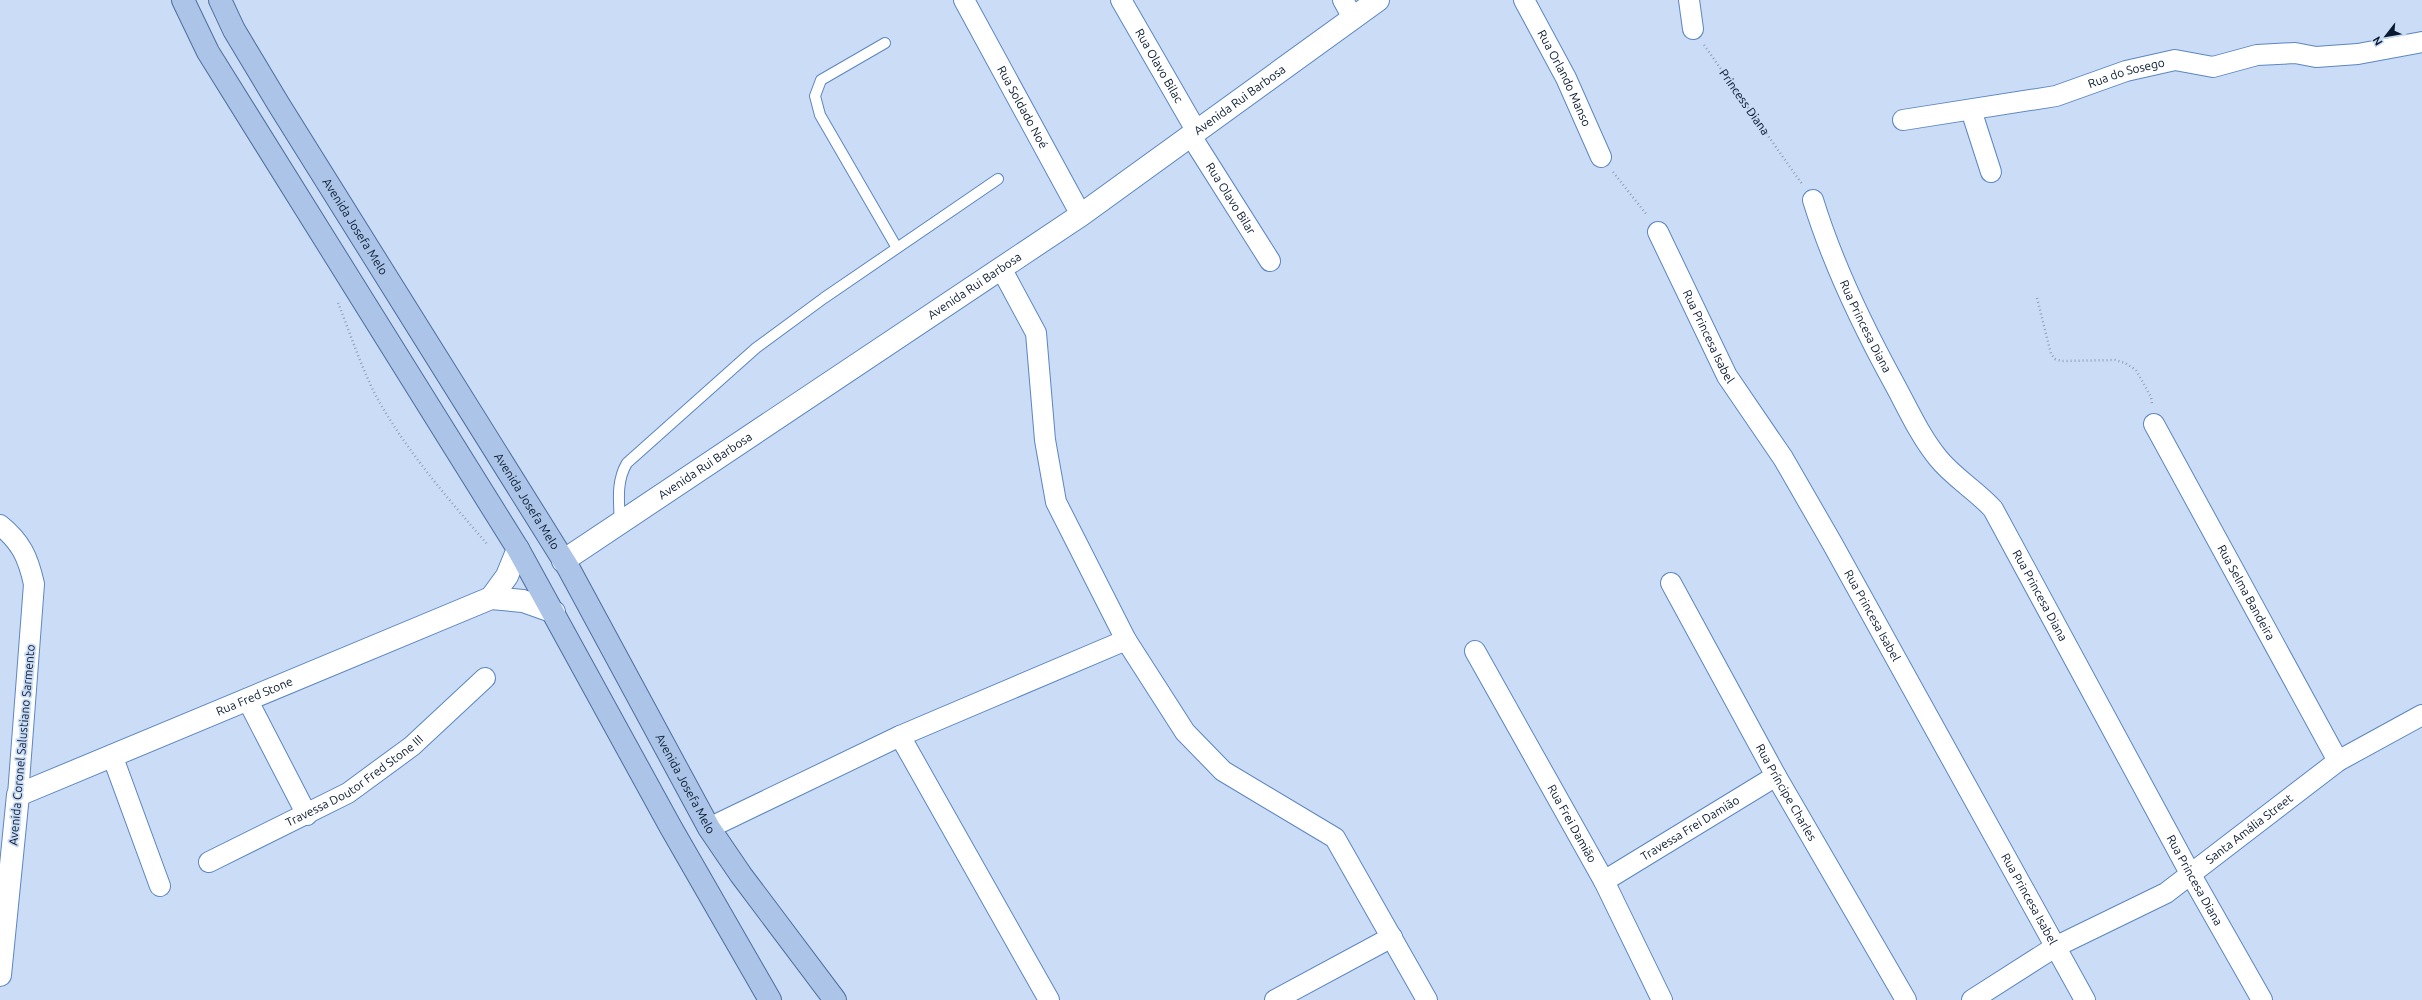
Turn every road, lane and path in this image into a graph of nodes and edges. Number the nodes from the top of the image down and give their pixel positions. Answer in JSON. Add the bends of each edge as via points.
{"nodes":[{"id":1,"x":184,"y":0,"type":"edge"},
{"id":2,"x":220,"y":0,"type":"edge"},
{"id":3,"x":964,"y":0,"type":"edge"},
{"id":4,"x":1121,"y":0,"type":"edge"},
{"id":5,"x":1378,"y":0,"type":"edge"},
{"id":6,"x":1524,"y":0,"type":"edge"},
{"id":7,"x":1689,"y":0,"type":"edge"},
{"id":8,"x":1348,"y":9,"type":"edge"},
{"id":9,"x":1693,"y":29,"type":"joint"},
{"id":10,"x":2422,"y":42,"type":"edge"},
{"id":11,"x":884,"y":43,"type":"dead end"},
{"id":12,"x":1971,"y":110,"type":"junction"},
{"id":13,"x":1903,"y":120,"type":"dead end"},
{"id":14,"x":1194,"y":134,"type":"junction"},
{"id":15,"x":1601,"y":157,"type":"joint"},
{"id":16,"x":1992,"y":172,"type":"dead end"},
{"id":17,"x":998,"y":179,"type":"dead end"},
{"id":18,"x":1813,"y":200,"type":"joint"},
{"id":19,"x":1081,"y":215,"type":"junction"},
{"id":20,"x":1658,"y":232,"type":"joint"},
{"id":21,"x":897,"y":248,"type":"junction"},
{"id":22,"x":1270,"y":261,"type":"dead end"},
{"id":23,"x":1001,"y":268,"type":"junction"},
{"id":24,"x":336,"y":298,"type":"dead end"},
{"id":25,"x":2037,"y":298,"type":"dead end"},
{"id":26,"x":2154,"y":424,"type":"joint"},
{"id":27,"x":620,"y":523,"type":"junction"},
{"id":28,"x":0,"y":525,"type":"edge"},
{"id":29,"x":518,"y":549,"type":"junction"},
{"id":30,"x":563,"y":561,"type":"junction"},
{"id":31,"x":508,"y":576,"type":"junction"},
{"id":32,"x":1671,"y":583,"type":"dead end"},
{"id":33,"x":491,"y":598,"type":"junction"},
{"id":34,"x":554,"y":612,"type":"junction"},
{"id":35,"x":1126,"y":640,"type":"junction"},
{"id":36,"x":1475,"y":651,"type":"dead end"},
{"id":37,"x":485,"y":678,"type":"dead end"},
{"id":38,"x":247,"y":699,"type":"junction"},
{"id":39,"x":2422,"y":715,"type":"edge"},
{"id":40,"x":900,"y":736,"type":"junction"},
{"id":41,"x":112,"y":755,"type":"junction"},
{"id":42,"x":2338,"y":761,"type":"junction"},
{"id":43,"x":1776,"y":776,"type":"junction"},
{"id":44,"x":18,"y":795,"type":"junction"},
{"id":45,"x":307,"y":815,"type":"junction"},
{"id":46,"x":709,"y":828,"type":"junction"},
{"id":47,"x":209,"y":862,"type":"dead end"},
{"id":48,"x":2192,"y":875,"type":"junction"},
{"id":49,"x":1604,"y":881,"type":"junction"},
{"id":50,"x":160,"y":886,"type":"dead end"},
{"id":51,"x":1392,"y":937,"type":"junction"},
{"id":52,"x":2055,"y":947,"type":"junction"},
{"id":53,"x":0,"y":975,"type":"edge"},
{"id":54,"x":770,"y":1000,"type":"edge"},
{"id":55,"x":835,"y":1000,"type":"edge"},
{"id":56,"x":1049,"y":1000,"type":"edge"},
{"id":57,"x":1275,"y":1000,"type":"edge"},
{"id":58,"x":1428,"y":1000,"type":"edge"},
{"id":59,"x":1662,"y":1000,"type":"edge"},
{"id":60,"x":1906,"y":1000,"type":"edge"},
{"id":61,"x":1972,"y":1000,"type":"edge"},
{"id":62,"x":2086,"y":1000,"type":"edge"},
{"id":63,"x":2262,"y":1000,"type":"edge"}],
"edges":[{"from":1,"to":29,"type":"main road","via":[[208,52]]},
{"from":2,"to":30,"type":"main road","name":"Avenida Josefa Melo","via":[[234,30],[271,92]]},
{"from":3,"to":19,"type":"street","name":"Rua Soldado Noé"},
{"from":4,"to":14,"type":"street","name":"Rua Olavo Bilac"},
{"from":5,"to":8,"type":"street","name":"Avenida Rui Barbosa"},
{"from":6,"to":15,"type":"street","name":"Rua Orlando Manso","via":[[1566,78]]},
{"from":7,"to":9,"type":"street"},
{"from":8,"to":14,"type":"street","name":"Avenida Rui Barbosa"},
{"from":9,"to":18,"type":"path","name":"Princess Diana"},
{"from":10,"to":12,"type":"street","name":"Rua do Sosego","via":[[2358,54],[2316,57],[2295,54],[2257,55],[2213,67],[2175,60],[2126,71],[2056,96]]},
{"from":11,"to":21,"type":"lane","via":[[821,80],[815,96],[820,115]]},
{"from":12,"to":13,"type":"street","name":"Rua do Sosego"},
{"from":12,"to":16,"type":"street"},
{"from":14,"to":19,"type":"street","name":"Avenida Rui Barbosa"},
{"from":14,"to":22,"type":"street","name":"Rua Olavo Bilar"},
{"from":15,"to":20,"type":"path","via":[[1644,210]]},
{"from":17,"to":21,"type":"lane"},
{"from":18,"to":48,"type":"street","name":"Rua Princesa Diana","via":[[1834,262],[1867,334],[1928,446],[1958,478],[1993,509]]},
{"from":19,"to":23,"type":"street","name":"Avenida Rui Barbosa"},
{"from":20,"to":52,"type":"street","name":"Rua Princesa Isabel","via":[[1727,376],[1783,458],[1832,543]]},
{"from":21,"to":27,"type":"lane","via":[[756,348],[628,463],[621,473],[619,486]]},
{"from":23,"to":27,"type":"street","name":"Avenida Rui Barbosa"},
{"from":23,"to":35,"type":"street","via":[[1036,333],[1045,440],[1056,502]]},
{"from":24,"to":31,"type":"path","via":[[380,403],[405,443],[442,493],[488,545]]},
{"from":25,"to":26,"type":"path","via":[[2051,354],[2055,359],[2115,360],[2136,370],[2151,397]]},
{"from":26,"to":42,"type":"street","name":"Rua Selma Bandeira"},
{"from":27,"to":30,"type":"street","name":"Avenida Rui Barbosa"},
{"from":28,"to":44,"type":"street","name":"Avenida Coronel Salustiano Sarmento","via":[[16,538],[24,551],[34,584]]},
{"from":29,"to":31,"type":"street","name":"Rua Fred Stone"},
{"from":29,"to":34,"type":"main road"},
{"from":30,"to":46,"type":"main road","name":"Avenida Josefa Melo"},
{"from":31,"to":33,"type":"street","name":"Rua Fred Stone"},
{"from":32,"to":43,"type":"street","name":"Rua Príncipe Charles"},
{"from":33,"to":34,"type":"street","name":"Rua Fred Stone","via":[[523,601]]},
{"from":33,"to":38,"type":"street","name":"Rua Fred Stone"},
{"from":34,"to":54,"type":"main road","via":[[666,819]]},
{"from":35,"to":40,"type":"street"},
{"from":35,"to":51,"type":"street","via":[[1185,732],[1223,771],[1335,838]]},
{"from":36,"to":49,"type":"street","name":"Rua Frei Damião"},
{"from":37,"to":45,"type":"street","name":"Travessa Doutor Fred Stone III","via":[[412,746],[384,768],[348,793]]},
{"from":38,"to":41,"type":"street","name":"Rua Fred Stone"},
{"from":38,"to":45,"type":"street"},
{"from":39,"to":42,"type":"street","name":"Santa Amália Street"},
{"from":40,"to":46,"type":"street"},
{"from":40,"to":56,"type":"street"},
{"from":41,"to":44,"type":"street","name":"Rua Fred Stone"},
{"from":41,"to":50,"type":"street"},
{"from":42,"to":48,"type":"street","name":"Santa Amália Street"},
{"from":43,"to":49,"type":"street","name":"Travessa Frei Damião"},
{"from":43,"to":60,"type":"street","name":"Rua Príncipe Charles"},
{"from":44,"to":53,"type":"street","name":"Avenida Coronel Salustiano Sarmento"},
{"from":45,"to":47,"type":"street","name":"Travessa Doutor Fred Stone III"},
{"from":46,"to":55,"type":"main road","name":"Avenida Josefa Melo","via":[[740,875]]},
{"from":48,"to":52,"type":"street","name":"Santa Amália Street","via":[[2166,893]]},
{"from":48,"to":63,"type":"street","name":"Rua Princesa Diana"},
{"from":49,"to":59,"type":"street","name":"Rua Frei Damião"},
{"from":51,"to":57,"type":"street"},
{"from":51,"to":58,"type":"street"},
{"from":52,"to":61,"type":"street","name":"Santa Amália Street"},
{"from":52,"to":62,"type":"street","name":"Rua Princesa Isabel"}]}
